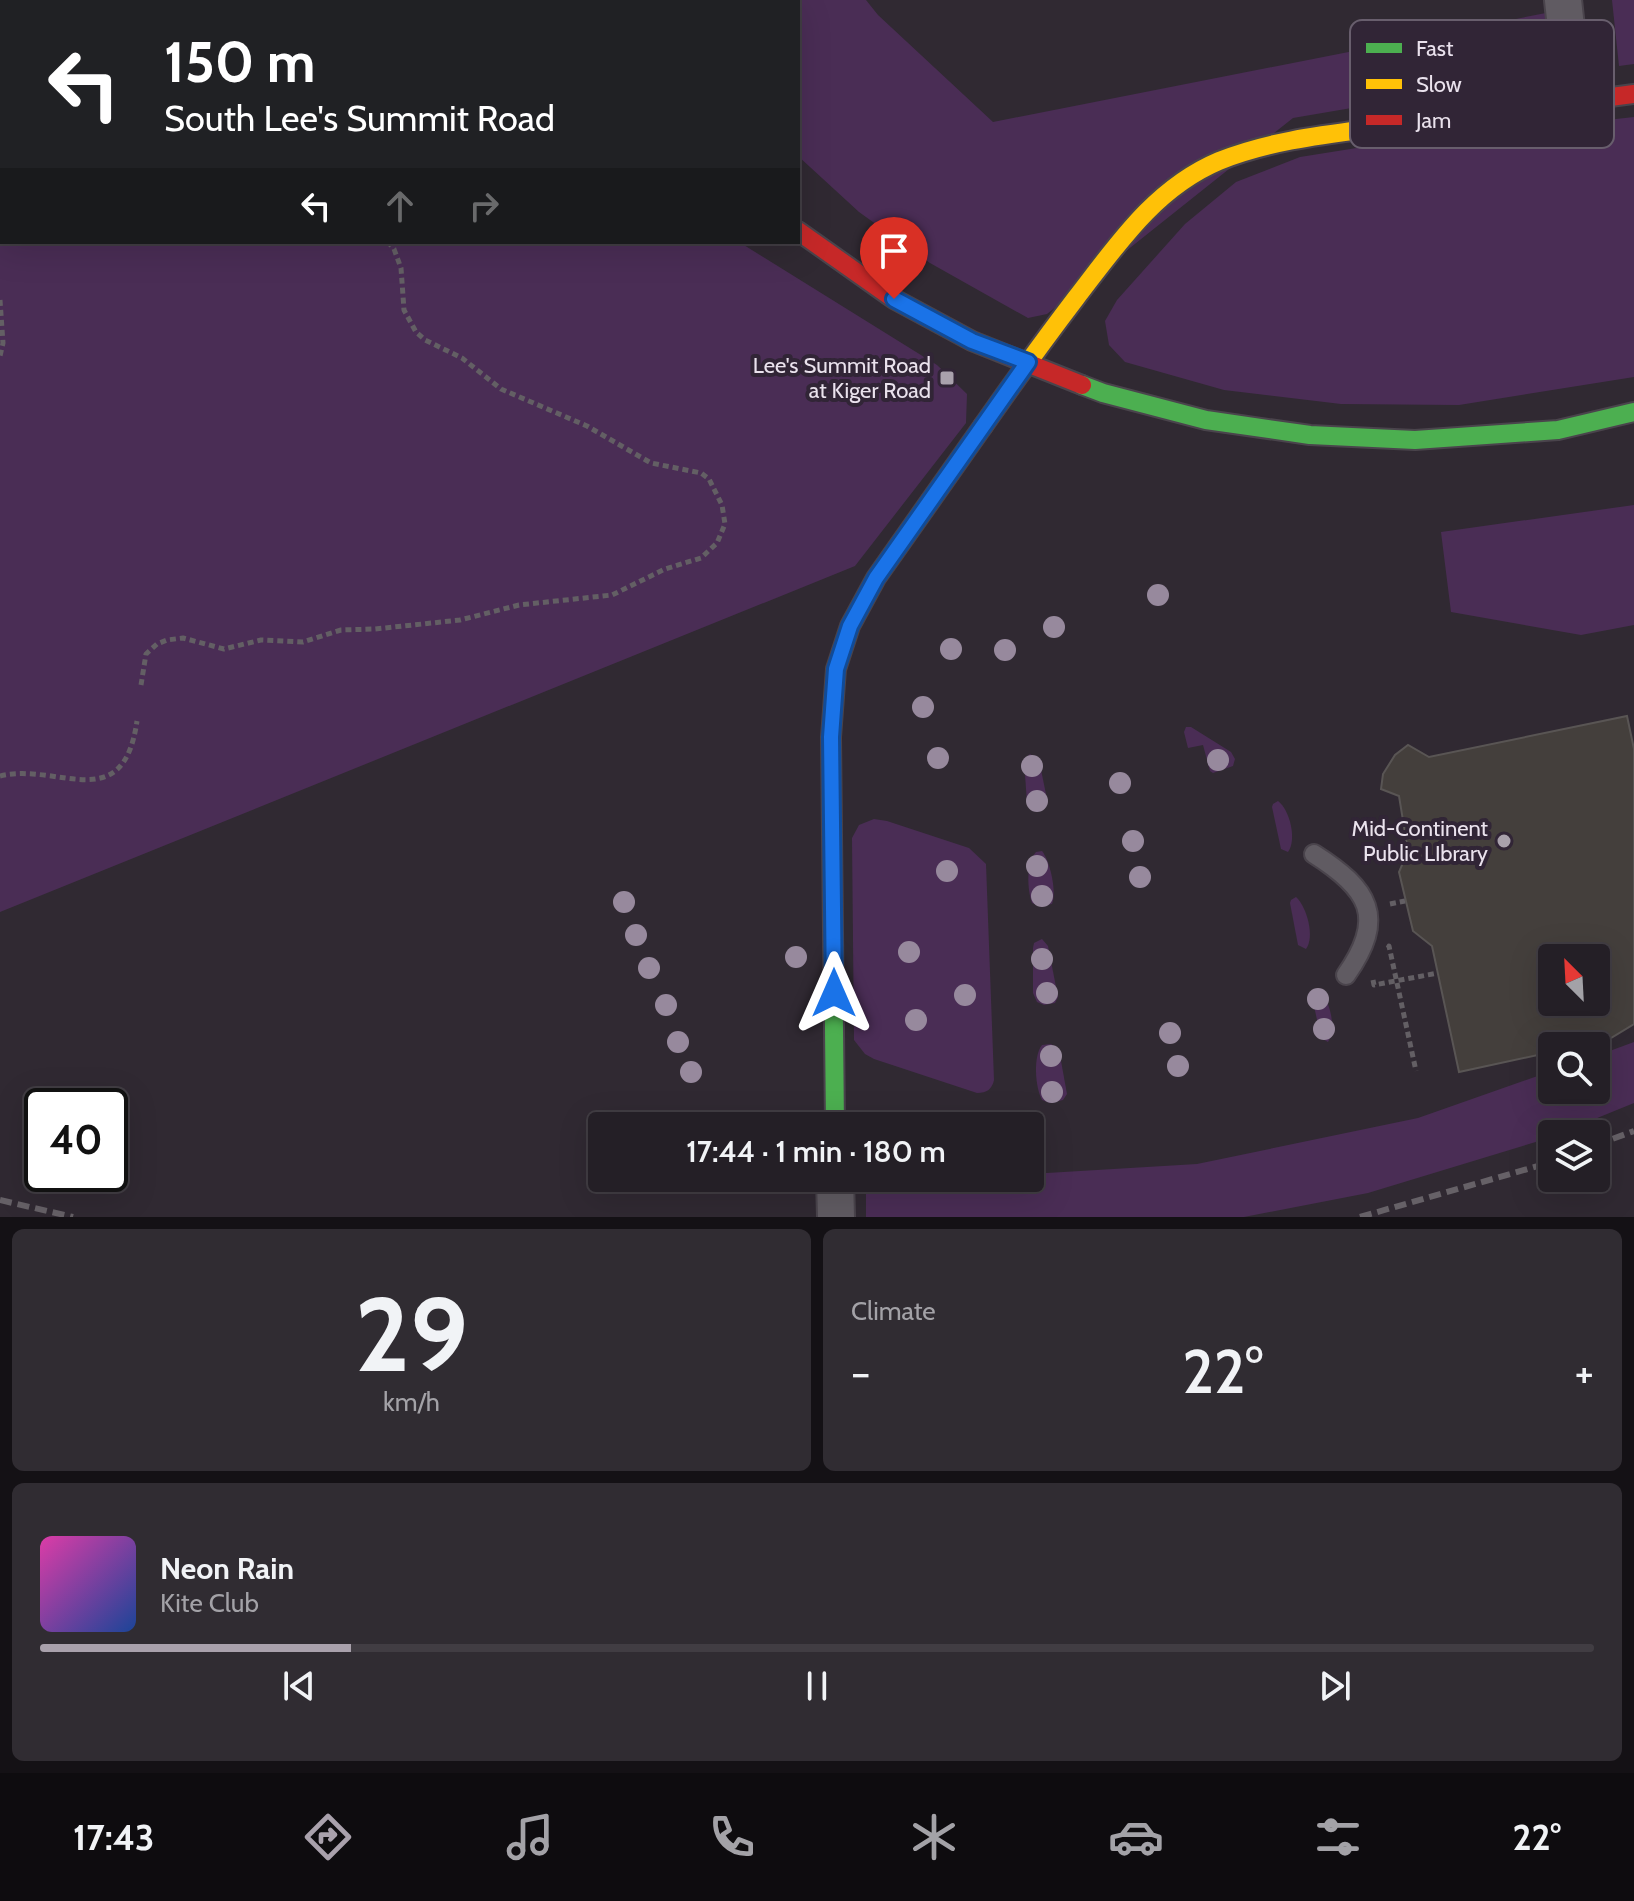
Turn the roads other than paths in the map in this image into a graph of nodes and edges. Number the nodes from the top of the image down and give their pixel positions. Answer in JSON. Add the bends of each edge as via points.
{"nodes":[{"id":1,"x":1563,"y":0,"type":"edge"},
{"id":2,"x":1565,"y":20,"type":"edge"},
{"id":3,"x":1634,"y":94,"type":"edge"},
{"id":4,"x":1614,"y":96,"type":"edge"},
{"id":5,"x":1350,"y":131,"type":"edge"},
{"id":6,"x":800,"y":232,"type":"edge"},
{"id":7,"x":1028,"y":362,"type":"junction"},
{"id":8,"x":1634,"y":412,"type":"edge"},
{"id":9,"x":1314,"y":854,"type":"dead end"},
{"id":10,"x":1346,"y":975,"type":"dead end"},
{"id":11,"x":835,"y":1112,"type":"edge"},
{"id":12,"x":835,"y":1192,"type":"edge"},
{"id":13,"x":836,"y":1217,"type":"edge"}],
"edges":[{"from":1,"to":2,"type":"street"},
{"from":3,"to":4,"type":"street"},
{"from":5,"to":7,"type":"street","via":[[1284,140],[1217,162],[1169,191],[1137,219]]},
{"from":6,"to":7,"type":"street","via":[[894,299],[972,341]]},
{"from":7,"to":8,"type":"street","via":[[1103,393],[1206,420],[1310,435],[1415,440],[1558,430]]},
{"from":7,"to":11,"type":"street","via":[[876,578],[850,626],[836,669],[831,737]]},
{"from":9,"to":10,"type":"lane","via":[[1358,888],[1368,913],[1369,934]]},
{"from":12,"to":13,"type":"street"}]}
